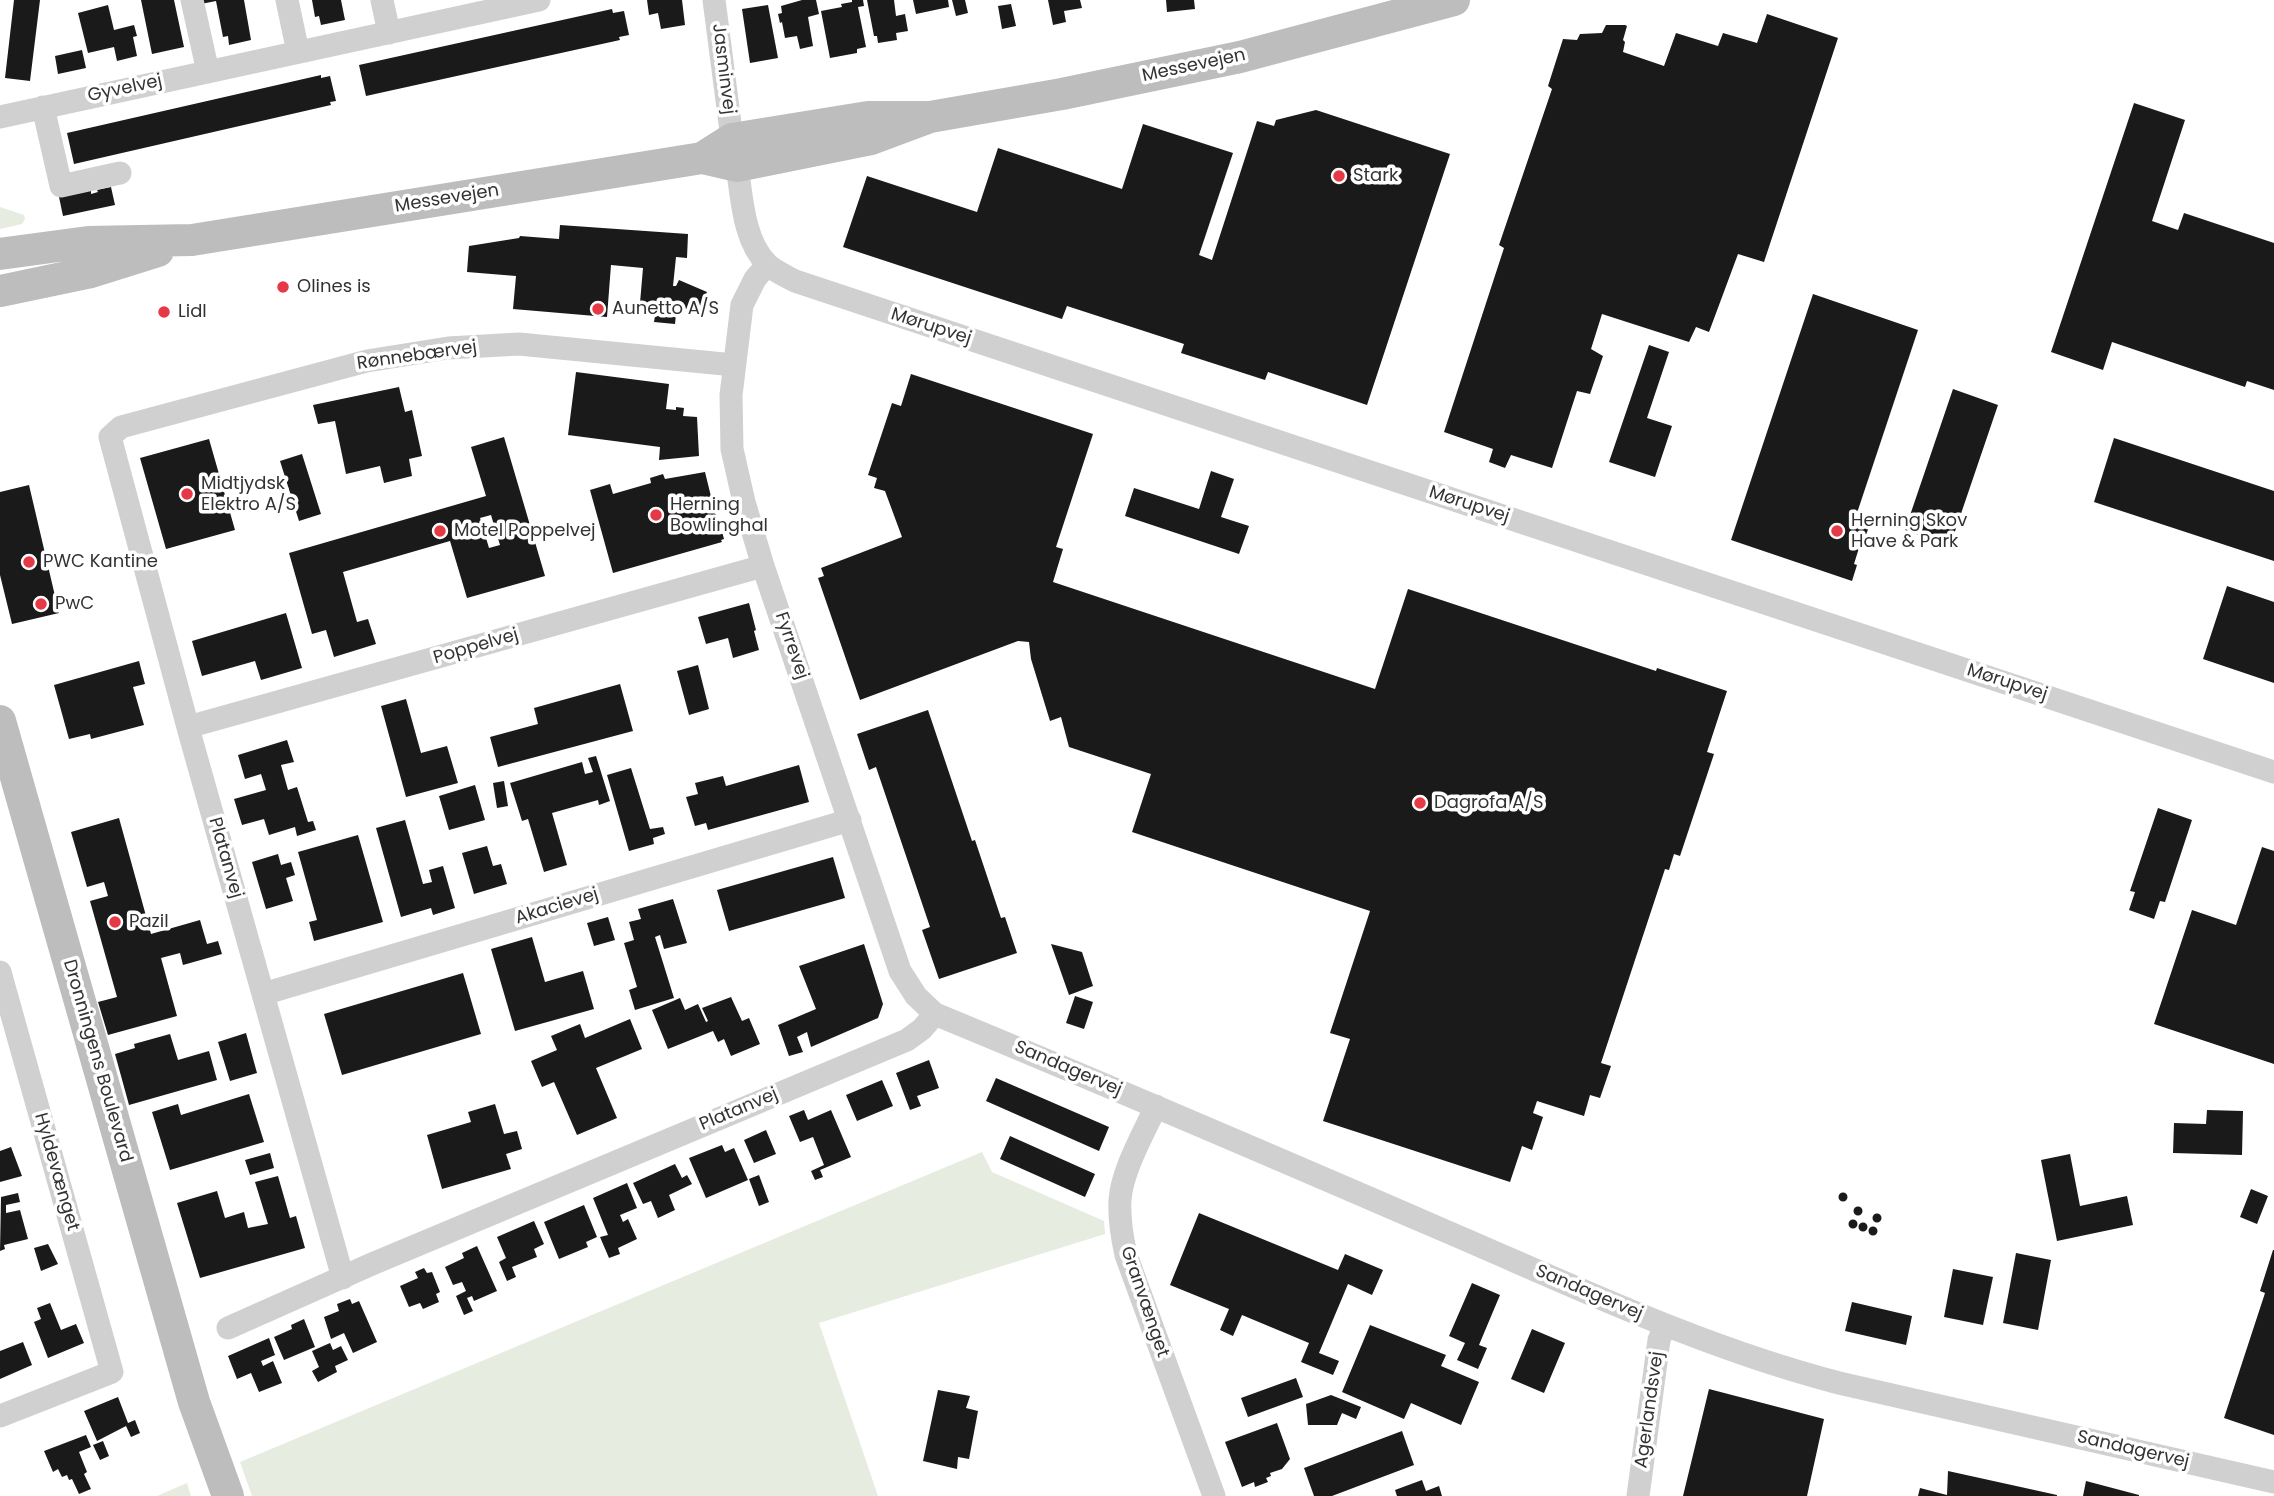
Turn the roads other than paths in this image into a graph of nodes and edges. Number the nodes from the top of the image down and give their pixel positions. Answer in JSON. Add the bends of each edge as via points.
{"nodes":[{"id":1,"x":192,"y":0,"type":"edge"},
{"id":2,"x":287,"y":0,"type":"edge"},
{"id":3,"x":382,"y":0,"type":"edge"},
{"id":4,"x":539,"y":0,"type":"edge"},
{"id":5,"x":714,"y":0,"type":"edge"},
{"id":6,"x":1454,"y":0,"type":"edge"},
{"id":7,"x":479,"y":6,"type":"edge"},
{"id":8,"x":389,"y":33,"type":"junction"},
{"id":9,"x":298,"y":52,"type":"junction"},
{"id":10,"x":208,"y":72,"type":"junction"},
{"id":11,"x":43,"y":107,"type":"junction"},
{"id":12,"x":0,"y":117,"type":"edge"},
{"id":13,"x":735,"y":152,"type":"junction"},
{"id":14,"x":120,"y":173,"type":"dead end"},
{"id":15,"x":192,"y":240,"type":"junction"},
{"id":16,"x":128,"y":241,"type":"junction"},
{"id":17,"x":0,"y":254,"type":"edge"},
{"id":18,"x":767,"y":265,"type":"junction"},
{"id":19,"x":0,"y":271,"type":"edge"},
{"id":20,"x":0,"y":291,"type":"edge"},
{"id":21,"x":734,"y":365,"type":"junction"},
{"id":22,"x":110,"y":437,"type":"joint"},
{"id":23,"x":763,"y":566,"type":"junction"},
{"id":24,"x":0,"y":721,"type":"edge"},
{"id":25,"x":188,"y":727,"type":"junction"},
{"id":26,"x":2274,"y":772,"type":"edge"},
{"id":27,"x":850,"y":820,"type":"junction"},
{"id":28,"x":0,"y":972,"type":"edge"},
{"id":29,"x":263,"y":994,"type":"junction"},
{"id":30,"x":934,"y":1014,"type":"junction"},
{"id":31,"x":1156,"y":1106,"type":"junction"},
{"id":32,"x":343,"y":1278,"type":"junction"},
{"id":33,"x":1665,"y":1325,"type":"junction"},
{"id":34,"x":228,"y":1328,"type":"dead end"},
{"id":35,"x":194,"y":1402,"type":"junction"},
{"id":36,"x":0,"y":1416,"type":"edge"},
{"id":37,"x":2274,"y":1482,"type":"edge"},
{"id":38,"x":213,"y":1496,"type":"edge"},
{"id":39,"x":228,"y":1496,"type":"edge"},
{"id":40,"x":1214,"y":1496,"type":"edge"},
{"id":41,"x":1638,"y":1496,"type":"edge"}],
"edges":[{"from":1,"to":10,"type":"street"},
{"from":2,"to":9,"type":"street"},
{"from":3,"to":8,"type":"street"},
{"from":4,"to":7,"type":"street","name":"Gyvelvej"},
{"from":5,"to":13,"type":"street","name":"Jasminvej"},
{"from":6,"to":13,"type":"main road","name":"Messevejen","via":[[1240,57],[930,117],[871,139]]},
{"from":7,"to":8,"type":"street","name":"Gyvelvej"},
{"from":8,"to":9,"type":"street","name":"Gyvelvej"},
{"from":9,"to":10,"type":"street","name":"Gyvelvej"},
{"from":10,"to":11,"type":"street","name":"Gyvelvej"},
{"from":11,"to":12,"type":"street","name":"Gyvelvej"},
{"from":11,"to":14,"type":"street","via":[[61,186]]},
{"from":13,"to":15,"type":"main road","name":"Messevejen"},
{"from":13,"to":18,"type":"street","via":[[746,220],[754,247]]},
{"from":15,"to":16,"type":"main road","name":"Messevejen"},
{"from":15,"to":20,"type":"main road","name":"Messevejen","via":[[91,272]]},
{"from":16,"to":17,"type":"main road","name":"Messevejen"},
{"from":16,"to":19,"type":"main road"},
{"from":18,"to":21,"type":"street","name":"Fyrrevej","via":[[742,305]]},
{"from":18,"to":26,"type":"street","name":"Mørupvej","via":[[794,281],[858,303]]},
{"from":21,"to":22,"type":"street","name":"Rønnebærvej","via":[[519,344],[448,348],[368,361],[121,427]]},
{"from":21,"to":23,"type":"street","name":"Fyrrevej","via":[[732,449]]},
{"from":22,"to":25,"type":"street","name":"Platanvej"},
{"from":23,"to":25,"type":"street","name":"Poppelvej"},
{"from":23,"to":27,"type":"street","name":"Fyrrevej"},
{"from":24,"to":35,"type":"main road","name":"Dronningens Boulevard"},
{"from":25,"to":29,"type":"street","name":"Platanvej"},
{"from":27,"to":29,"type":"street","name":"Akacievej"},
{"from":27,"to":30,"type":"street","name":"Fyrrevej","via":[[900,971]]},
{"from":28,"to":36,"type":"street","name":"Hyldevænget","via":[[112,1372]]},
{"from":29,"to":32,"type":"street","name":"Platanvej"},
{"from":30,"to":31,"type":"street","name":"Sandagervej"},
{"from":30,"to":32,"type":"street","name":"Platanvej","via":[[906,1040]]},
{"from":31,"to":33,"type":"street","name":"Sandagervej"},
{"from":31,"to":40,"type":"street","name":"Granvænget","via":[[1120,1198],[1121,1232]]},
{"from":32,"to":34,"type":"street","name":"Platanvej"},
{"from":33,"to":37,"type":"street","name":"Sandagervej","via":[[1790,1370]]},
{"from":33,"to":41,"type":"street","name":"Agerlandsvej","via":[[1659,1340]]},
{"from":35,"to":38,"type":"main road","name":"Dronningens Boulevard"},
{"from":35,"to":39,"type":"main road","name":"Dronningens Boulevard"}]}
